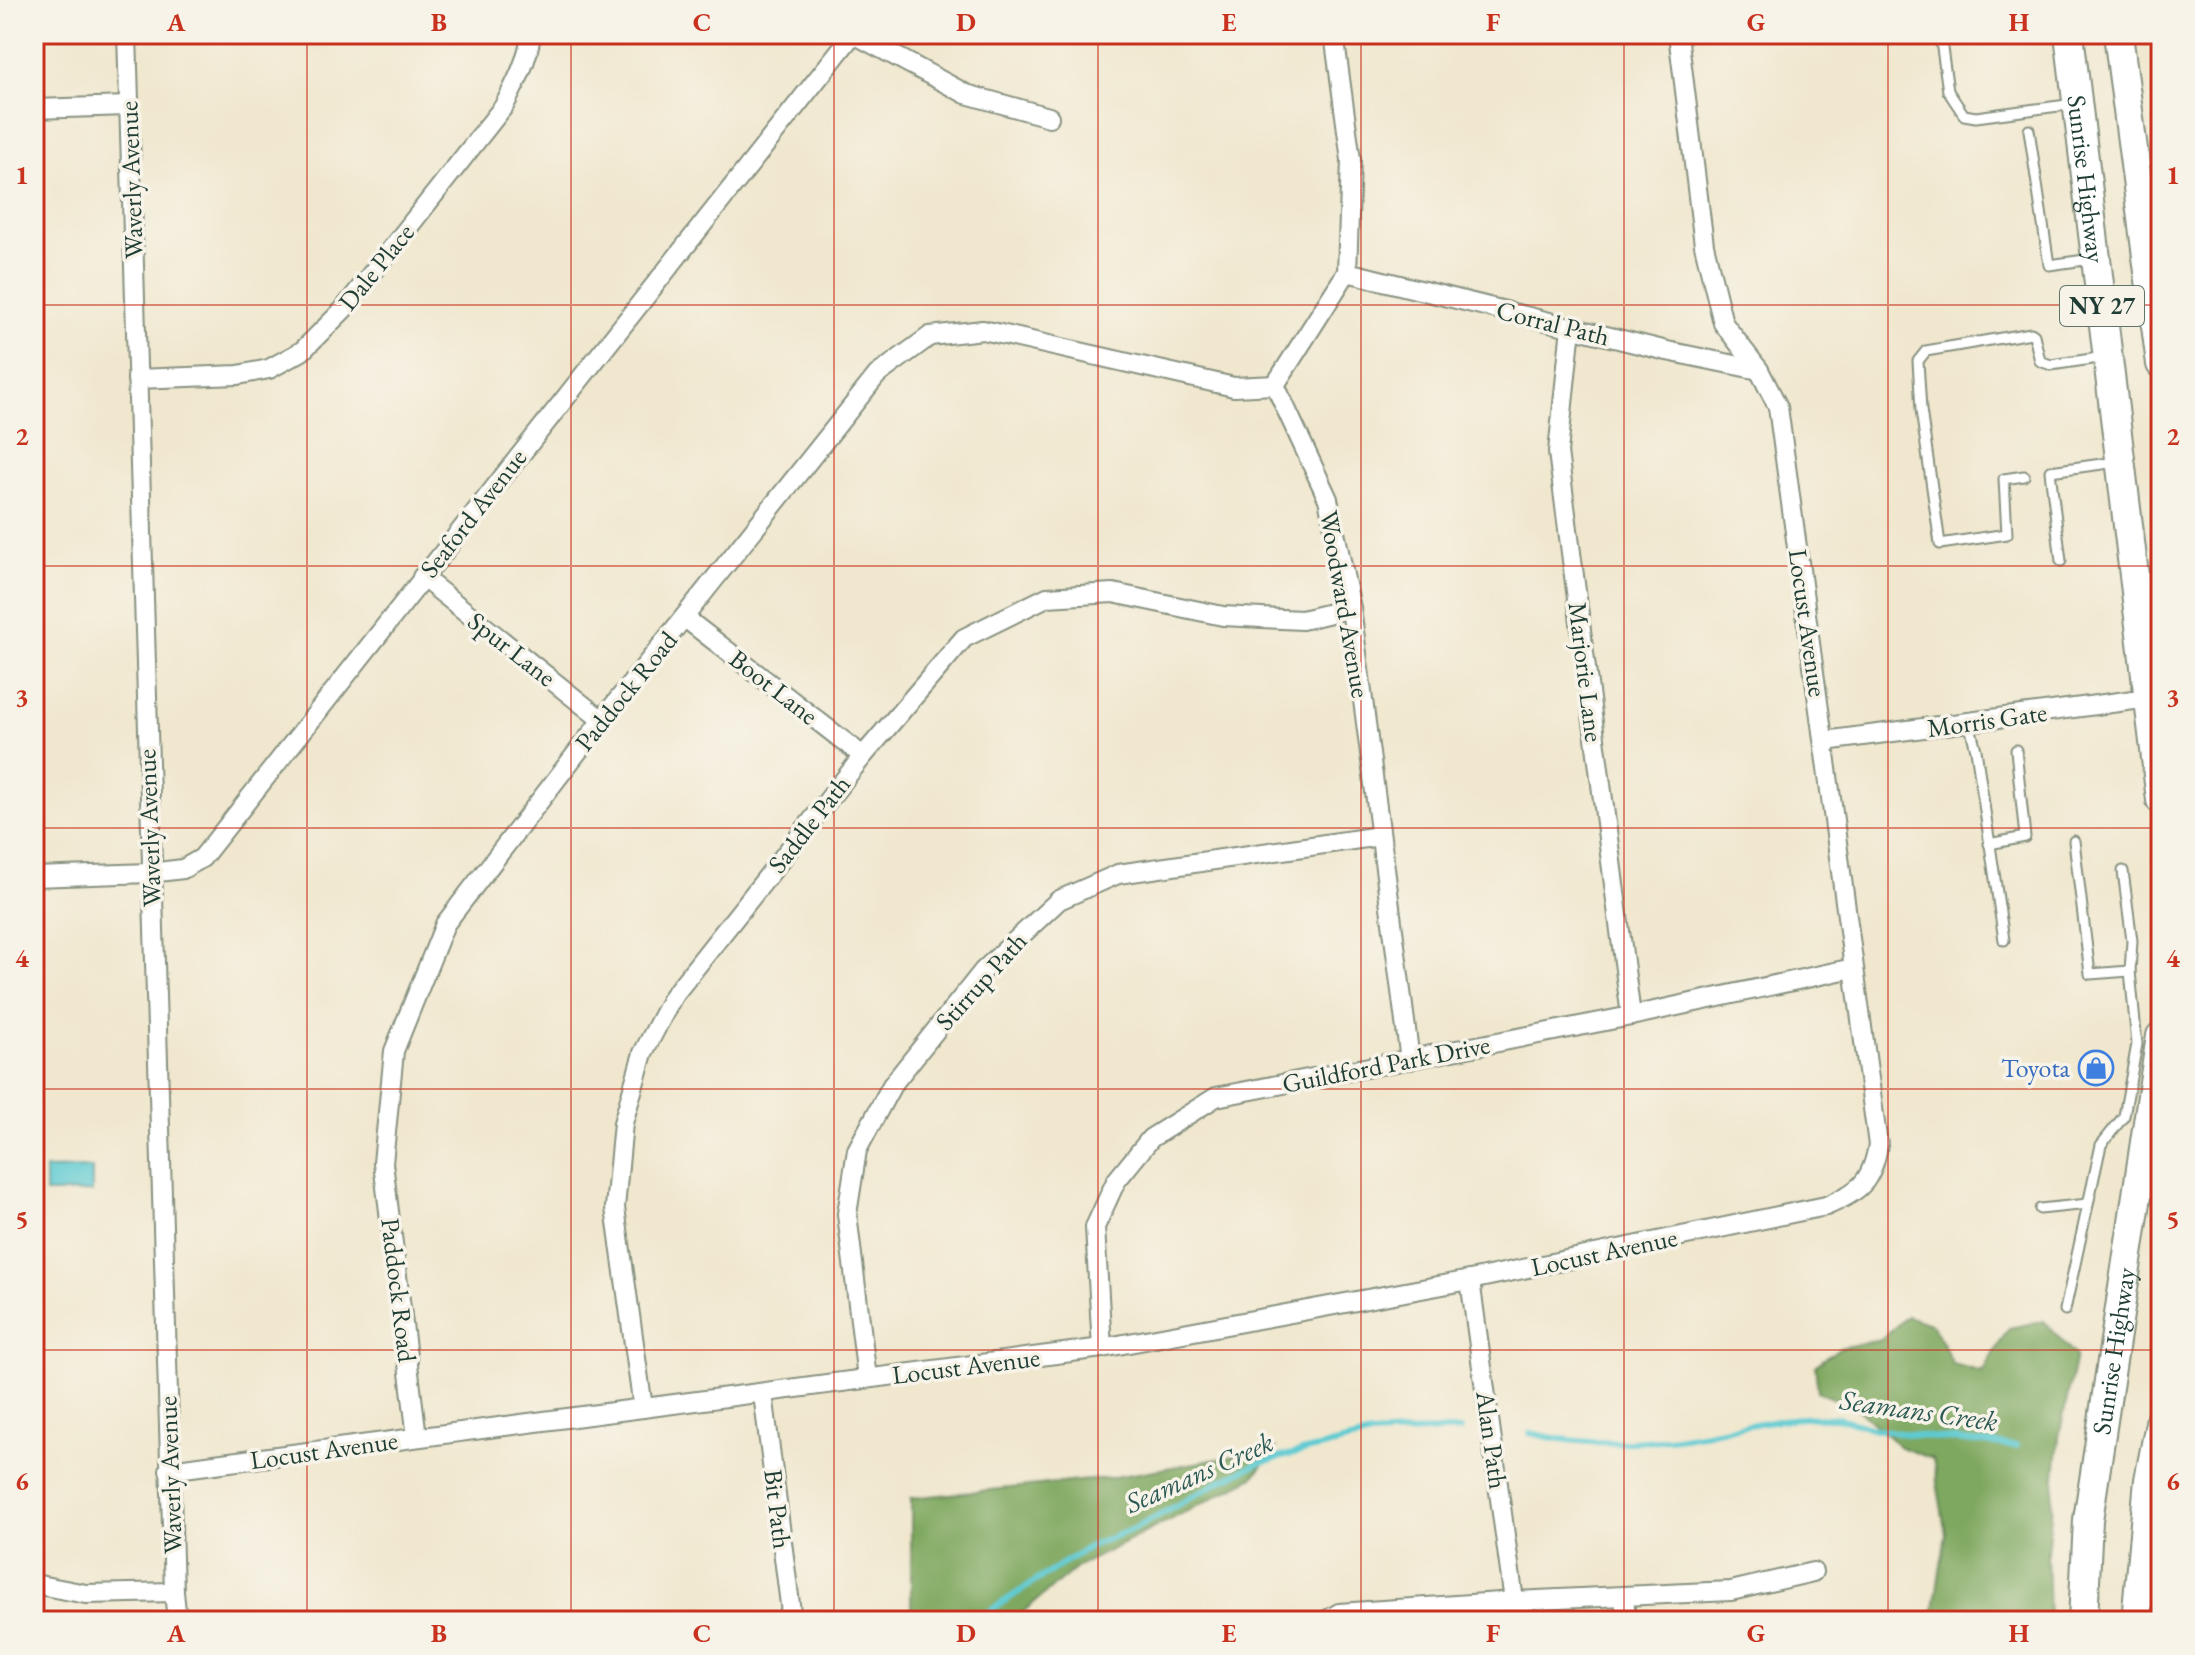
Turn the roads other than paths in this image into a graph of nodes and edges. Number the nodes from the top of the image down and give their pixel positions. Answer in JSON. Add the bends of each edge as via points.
{"nodes":[{"id":1,"x":127,"y":34,"type":"edge"},
{"id":2,"x":531,"y":34,"type":"edge"},
{"id":3,"x":853,"y":34,"type":"edge"},
{"id":4,"x":1334,"y":34,"type":"edge"},
{"id":5,"x":1678,"y":34,"type":"edge"},
{"id":6,"x":1940,"y":34,"type":"edge"},
{"id":7,"x":2069,"y":34,"type":"edge"},
{"id":8,"x":2118,"y":34,"type":"edge"},
{"id":9,"x":2077,"y":104,"type":"junction"},
{"id":10,"x":128,"y":106,"type":"junction"},
{"id":11,"x":34,"y":109,"type":"edge"},
{"id":12,"x":1049,"y":117,"type":"dead end"},
{"id":13,"x":2029,"y":130,"type":"dead end"},
{"id":14,"x":2096,"y":258,"type":"junction"},
{"id":15,"x":1347,"y":272,"type":"junction"},
{"id":16,"x":1571,"y":327,"type":"junction"},
{"id":17,"x":2108,"y":357,"type":"junction"},
{"id":18,"x":2161,"y":364,"type":"edge"},
{"id":19,"x":1759,"y":370,"type":"junction"},
{"id":20,"x":137,"y":379,"type":"junction"},
{"id":21,"x":1275,"y":385,"type":"junction"},
{"id":22,"x":2121,"y":462,"type":"junction"},
{"id":23,"x":2024,"y":476,"type":"dead end"},
{"id":24,"x":2061,"y":561,"type":"dead end"},
{"id":25,"x":422,"y":577,"type":"junction"},
{"id":26,"x":1351,"y":608,"type":"junction"},
{"id":27,"x":685,"y":618,"type":"junction"},
{"id":28,"x":2155,"y":697,"type":"edge"},
{"id":29,"x":602,"y":720,"type":"junction"},
{"id":30,"x":1969,"y":722,"type":"junction"},
{"id":31,"x":1825,"y":741,"type":"junction"},
{"id":32,"x":2016,"y":750,"type":"dead end"},
{"id":33,"x":863,"y":756,"type":"junction"},
{"id":34,"x":2161,"y":800,"type":"edge"},
{"id":35,"x":1380,"y":836,"type":"junction"},
{"id":36,"x":2074,"y":841,"type":"dead end"},
{"id":37,"x":1989,"y":844,"type":"junction"},
{"id":38,"x":2123,"y":871,"type":"dead end"},
{"id":39,"x":150,"y":873,"type":"junction"},
{"id":40,"x":34,"y":877,"type":"edge"},
{"id":41,"x":2004,"y":940,"type":"dead end"},
{"id":42,"x":1853,"y":968,"type":"junction"},
{"id":43,"x":2130,"y":971,"type":"junction"},
{"id":44,"x":1631,"y":1016,"type":"junction"},
{"id":45,"x":2161,"y":1036,"type":"edge"},
{"id":46,"x":1410,"y":1060,"type":"junction"},
{"id":47,"x":2145,"y":1063,"type":"junction"},
{"id":48,"x":2137,"y":1111,"type":"junction"},
{"id":49,"x":2088,"y":1204,"type":"junction"},
{"id":50,"x":2040,"y":1209,"type":"dead end"},
{"id":51,"x":1470,"y":1280,"type":"junction"},
{"id":52,"x":2065,"y":1310,"type":"dead end"},
{"id":53,"x":1102,"y":1348,"type":"junction"},
{"id":54,"x":867,"y":1378,"type":"junction"},
{"id":55,"x":763,"y":1394,"type":"junction"},
{"id":56,"x":643,"y":1408,"type":"junction"},
{"id":57,"x":2161,"y":1418,"type":"edge"},
{"id":58,"x":417,"y":1437,"type":"junction"},
{"id":59,"x":169,"y":1470,"type":"junction"},
{"id":60,"x":2161,"y":1557,"type":"edge"},
{"id":61,"x":1813,"y":1572,"type":"dead end"},
{"id":62,"x":34,"y":1584,"type":"edge"},
{"id":63,"x":174,"y":1592,"type":"junction"},
{"id":64,"x":1624,"y":1596,"type":"junction"},
{"id":65,"x":1514,"y":1601,"type":"junction"},
{"id":66,"x":1335,"y":1618,"type":"edge"},
{"id":67,"x":177,"y":1621,"type":"edge"},
{"id":68,"x":782,"y":1621,"type":"edge"},
{"id":69,"x":1626,"y":1621,"type":"edge"},
{"id":70,"x":2083,"y":1621,"type":"edge"},
{"id":71,"x":2138,"y":1621,"type":"edge"}],
"edges":[{"from":1,"to":10,"type":"street","name":"Waverly Avenue"},
{"from":2,"to":20,"type":"street","name":"Dale Place","via":[[518,81],[504,106],[343,310],[302,351],[254,372]]},
{"from":3,"to":12,"type":"street","via":[[966,94]]},
{"from":3,"to":25,"type":"street","name":"Seaford Avenue"},
{"from":4,"to":15,"type":"street","via":[[1351,160]]},
{"from":5,"to":19,"type":"street","name":"Locust Avenue","via":[[1704,245],[1715,292],[1723,323]]},
{"from":6,"to":9,"type":"lane","via":[[1948,91],[1964,115]]},
{"from":7,"to":9,"type":"highway","name":"Sunrise Highway","number":"NY 27"},
{"from":8,"to":18,"type":"highway","name":"Sunrise Highway","number":"NY 27"},
{"from":9,"to":14,"type":"highway","name":"Sunrise Highway","number":"NY 27"},
{"from":10,"to":11,"type":"street"},
{"from":10,"to":20,"type":"street","name":"Waverly Avenue"},
{"from":13,"to":14,"type":"lane","via":[[2049,265]]},
{"from":14,"to":17,"type":"highway","name":"Sunrise Highway","number":"NY 27"},
{"from":15,"to":16,"type":"street","name":"Corral Path"},
{"from":15,"to":21,"type":"street"},
{"from":16,"to":19,"type":"street","name":"Corral Path"},
{"from":16,"to":44,"type":"street","name":"Marjorie Lane","via":[[1558,452]]},
{"from":17,"to":22,"type":"highway","name":"Sunrise Highway","number":"NY 27"},
{"from":17,"to":23,"type":"lane","via":[[2051,365],[2040,361],[2031,333],[1926,351],[1918,361],[1940,544],[2007,534],[2004,479]]},
{"from":19,"to":31,"type":"street","name":"Locust Avenue","via":[[1778,407]]},
{"from":20,"to":39,"type":"street","name":"Waverly Avenue"},
{"from":21,"to":26,"type":"street","name":"Woodward Avenue","via":[[1328,499]]},
{"from":21,"to":27,"type":"street","name":"Paddock Road","via":[[1234,387],[983,330],[930,336],[877,375]]},
{"from":22,"to":24,"type":"lane","via":[[2050,471]]},
{"from":22,"to":28,"type":"highway","name":"Sunrise Highway","number":"NY 27"},
{"from":25,"to":29,"type":"street","name":"Spur Lane"},
{"from":25,"to":39,"type":"street","name":"Seaford Avenue","via":[[202,858],[183,869]]},
{"from":26,"to":33,"type":"street","name":"Saddle Path","via":[[1302,620],[1223,616],[1113,593],[1047,597],[964,638]]},
{"from":26,"to":35,"type":"street","name":"Woodward Avenue"},
{"from":27,"to":29,"type":"street","name":"Paddock Road"},
{"from":27,"to":33,"type":"street","name":"Boot Lane"},
{"from":28,"to":30,"type":"street","name":"Morris Gate"},
{"from":28,"to":34,"type":"highway","name":"Sunrise Highway","number":"NY 27"},
{"from":29,"to":58,"type":"street","name":"Paddock Road","via":[[445,924],[394,1051],[383,1163]]},
{"from":30,"to":31,"type":"street","name":"Morris Gate"},
{"from":30,"to":37,"type":"lane"},
{"from":31,"to":42,"type":"street","name":"Locust Avenue"},
{"from":32,"to":37,"type":"lane","via":[[2025,837]]},
{"from":33,"to":56,"type":"street","name":"Saddle Path","via":[[673,996],[643,1053],[623,1123],[615,1208]]},
{"from":35,"to":46,"type":"street","name":"Woodward Avenue"},
{"from":35,"to":54,"type":"street","name":"Stirrup Path","via":[[1118,874],[1059,900],[983,971],[892,1085],[857,1150],[847,1214]]},
{"from":36,"to":43,"type":"lane","via":[[2090,974]]},
{"from":37,"to":41,"type":"lane"},
{"from":38,"to":43,"type":"lane","via":[[2132,941]]},
{"from":39,"to":40,"type":"street","name":"Seaford Avenue"},
{"from":39,"to":59,"type":"street","name":"Waverly Avenue"},
{"from":42,"to":44,"type":"street","name":"Guildford Park Drive"},
{"from":42,"to":51,"type":"street","name":"Locust Avenue","via":[[1878,1145],[1874,1168],[1855,1194],[1826,1206]]},
{"from":43,"to":47,"type":"lane","via":[[2137,1044]]},
{"from":44,"to":46,"type":"street","name":"Guildford Park Drive"},
{"from":45,"to":47,"type":"highway","name":"Sunrise Highway"},
{"from":46,"to":53,"type":"street","name":"Guildford Park Drive","via":[[1216,1097],[1151,1138],[1116,1181],[1095,1227]]},
{"from":47,"to":48,"type":"highway","name":"Sunrise Highway"},
{"from":48,"to":49,"type":"lane","via":[[2124,1116],[2101,1145]]},
{"from":48,"to":70,"type":"highway","name":"Sunrise Highway","via":[[2088,1520]]},
{"from":49,"to":50,"type":"lane"},
{"from":49,"to":52,"type":"lane"},
{"from":51,"to":53,"type":"street","name":"Locust Avenue"},
{"from":51,"to":65,"type":"street","name":"Alan Path"},
{"from":53,"to":54,"type":"street","name":"Locust Avenue"},
{"from":54,"to":55,"type":"street","name":"Locust Avenue"},
{"from":55,"to":56,"type":"street","name":"Locust Avenue"},
{"from":55,"to":68,"type":"street","name":"Bit Path","via":[[791,1612]]},
{"from":56,"to":58,"type":"street","name":"Locust Avenue"},
{"from":57,"to":71,"type":"highway","via":[[2149,1480]]},
{"from":58,"to":59,"type":"street","name":"Locust Avenue"},
{"from":59,"to":63,"type":"street","name":"Waverly Avenue"},
{"from":60,"to":71,"type":"lane"},
{"from":61,"to":64,"type":"street","via":[[1731,1591]]},
{"from":62,"to":63,"type":"street","via":[[86,1594]]},
{"from":63,"to":67,"type":"street","name":"Waverly Avenue"},
{"from":64,"to":65,"type":"street"},
{"from":64,"to":69,"type":"street"},
{"from":65,"to":66,"type":"street"}]}
